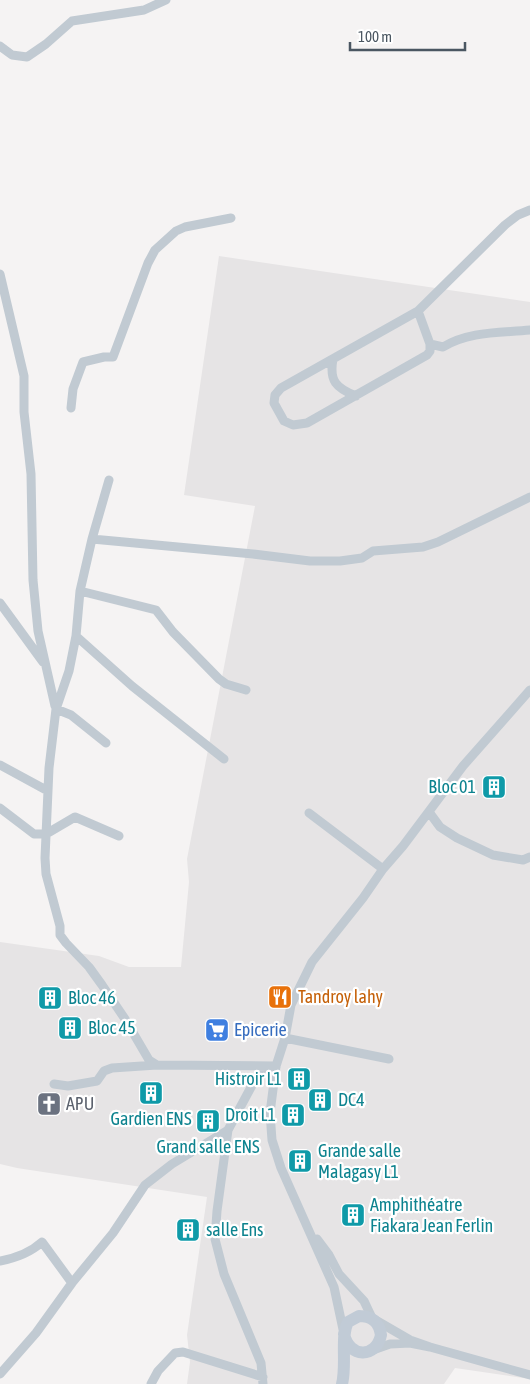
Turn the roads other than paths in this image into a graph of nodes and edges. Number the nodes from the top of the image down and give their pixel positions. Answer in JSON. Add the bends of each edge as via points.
{"nodes":[{"id":1,"x":166,"y":0,"type":"edge"},
{"id":2,"x":0,"y":46,"type":"edge"},
{"id":3,"x":530,"y":210,"type":"edge"},
{"id":4,"x":231,"y":218,"type":"dead end"},
{"id":5,"x":0,"y":274,"type":"edge"},
{"id":6,"x":418,"y":311,"type":"junction"},
{"id":7,"x":530,"y":330,"type":"edge"},
{"id":8,"x":430,"y":344,"type":"junction"},
{"id":9,"x":333,"y":359,"type":"junction"},
{"id":10,"x":356,"y":396,"type":"junction"},
{"id":11,"x":72,"y":408,"type":"dead end"},
{"id":12,"x":109,"y":480,"type":"dead end"},
{"id":13,"x":530,"y":497,"type":"edge"},
{"id":14,"x":92,"y":540,"type":"junction"},
{"id":15,"x":80,"y":590,"type":"junction"},
{"id":16,"x":0,"y":603,"type":"edge"},
{"id":17,"x":76,"y":636,"type":"junction"},
{"id":18,"x":45,"y":664,"type":"junction"},
{"id":19,"x":246,"y":690,"type":"dead end"},
{"id":20,"x":530,"y":690,"type":"edge"},
{"id":21,"x":56,"y":709,"type":"junction"},
{"id":22,"x":106,"y":743,"type":"dead end"},
{"id":23,"x":224,"y":759,"type":"dead end"},
{"id":24,"x":0,"y":764,"type":"edge"},
{"id":25,"x":48,"y":791,"type":"junction"},
{"id":26,"x":0,"y":808,"type":"edge"},
{"id":27,"x":429,"y":812,"type":"junction"},
{"id":28,"x":310,"y":813,"type":"dead end"},
{"id":29,"x":46,"y":834,"type":"junction"},
{"id":30,"x":119,"y":836,"type":"dead end"},
{"id":31,"x":530,"y":857,"type":"edge"},
{"id":32,"x":384,"y":869,"type":"junction"},
{"id":33,"x":285,"y":1038,"type":"junction"},
{"id":34,"x":389,"y":1059,"type":"dead end"},
{"id":35,"x":157,"y":1065,"type":"junction"},
{"id":36,"x":276,"y":1066,"type":"junction"},
{"id":37,"x":54,"y":1084,"type":"dead end"},
{"id":38,"x":228,"y":1130,"type":"junction"},
{"id":39,"x":308,"y":1226,"type":"junction"},
{"id":40,"x":0,"y":1261,"type":"edge"},
{"id":41,"x":72,"y":1283,"type":"junction"},
{"id":42,"x":372,"y":1318,"type":"junction"},
{"id":43,"x":344,"y":1334,"type":"junction"},
{"id":44,"x":430,"y":1347,"type":"junction"},
{"id":45,"x":371,"y":1351,"type":"junction"},
{"id":46,"x":0,"y":1374,"type":"edge"},
{"id":47,"x":530,"y":1375,"type":"edge"},
{"id":48,"x":344,"y":1379,"type":"edge"},
{"id":49,"x":263,"y":1381,"type":"edge"},
{"id":50,"x":151,"y":1384,"type":"edge"}],
"edges":[{"from":1,"to":2,"type":"street","via":[[144,10],[72,21],[27,57],[12,54]]},
{"from":3,"to":6,"type":"street","via":[[506,224]]},
{"from":4,"to":11,"type":"street","via":[[185,227],[155,250],[113,357],[83,362],[73,388]]},
{"from":5,"to":18,"type":"street","via":[[24,376],[34,580],[38,631]]},
{"from":6,"to":8,"type":"street"},
{"from":6,"to":9,"type":"street"},
{"from":7,"to":8,"type":"street","via":[[473,334],[443,347]]},
{"from":8,"to":10,"type":"street","via":[[430,351],[421,359]]},
{"from":9,"to":10,"type":"street","via":[[334,381],[342,390]]},
{"from":9,"to":10,"type":"street","via":[[291,382],[275,395],[274,403],[284,421],[293,425],[307,423]]},
{"from":12,"to":14,"type":"street"},
{"from":13,"to":14,"type":"street","via":[[438,542],[423,547],[373,551],[362,558],[340,561],[310,561]]},
{"from":14,"to":15,"type":"street"},
{"from":15,"to":17,"type":"street"},
{"from":15,"to":19,"type":"street","via":[[156,610],[219,679]]},
{"from":16,"to":18,"type":"street"},
{"from":17,"to":21,"type":"street","via":[[69,672]]},
{"from":17,"to":23,"type":"street","via":[[132,686]]},
{"from":18,"to":21,"type":"street"},
{"from":20,"to":27,"type":"street","via":[[463,766]]},
{"from":21,"to":22,"type":"street","via":[[71,715]]},
{"from":21,"to":25,"type":"street"},
{"from":24,"to":25,"type":"street"},
{"from":25,"to":29,"type":"street"},
{"from":26,"to":29,"type":"street","via":[[34,834]]},
{"from":27,"to":31,"type":"street","via":[[440,827],[494,855],[523,860]]},
{"from":27,"to":32,"type":"street"},
{"from":28,"to":32,"type":"street"},
{"from":29,"to":30,"type":"street","via":[[75,817]]},
{"from":29,"to":35,"type":"street","via":[[46,874],[60,935],[89,967],[149,1060]]},
{"from":32,"to":33,"type":"street","via":[[312,962],[290,1005]]},
{"from":33,"to":34,"type":"street"},
{"from":33,"to":36,"type":"street"},
{"from":35,"to":36,"type":"street"},
{"from":35,"to":37,"type":"street","via":[[112,1068],[104,1071],[97,1081],[68,1086]]},
{"from":36,"to":38,"type":"street","via":[[256,1078]]},
{"from":36,"to":39,"type":"street","via":[[270,1113],[272,1140],[281,1168]]},
{"from":38,"to":41,"type":"street","via":[[172,1164],[145,1185],[113,1233]]},
{"from":38,"to":49,"type":"street","via":[[215,1239],[224,1274],[261,1363]]},
{"from":39,"to":42,"type":"street","via":[[339,1274],[364,1302]]},
{"from":39,"to":43,"type":"street","via":[[334,1287]]},
{"from":40,"to":41,"type":"street","via":[[15,1258],[42,1242]]},
{"from":41,"to":46,"type":"street","via":[[36,1333]]},
{"from":42,"to":43,"type":"main road","via":[[353,1318]]},
{"from":42,"to":44,"type":"street","via":[[410,1340]]},
{"from":42,"to":45,"type":"main road","via":[[381,1335]]},
{"from":43,"to":45,"type":"main road","via":[[345,1342],[356,1352]]},
{"from":43,"to":48,"type":"main road"},
{"from":44,"to":45,"type":"street","via":[[410,1343]]},
{"from":44,"to":47,"type":"street"},
{"from":45,"to":48,"type":"main road","via":[[357,1361]]},
{"from":49,"to":50,"type":"street","via":[[183,1352],[176,1353],[158,1371]]}]}
